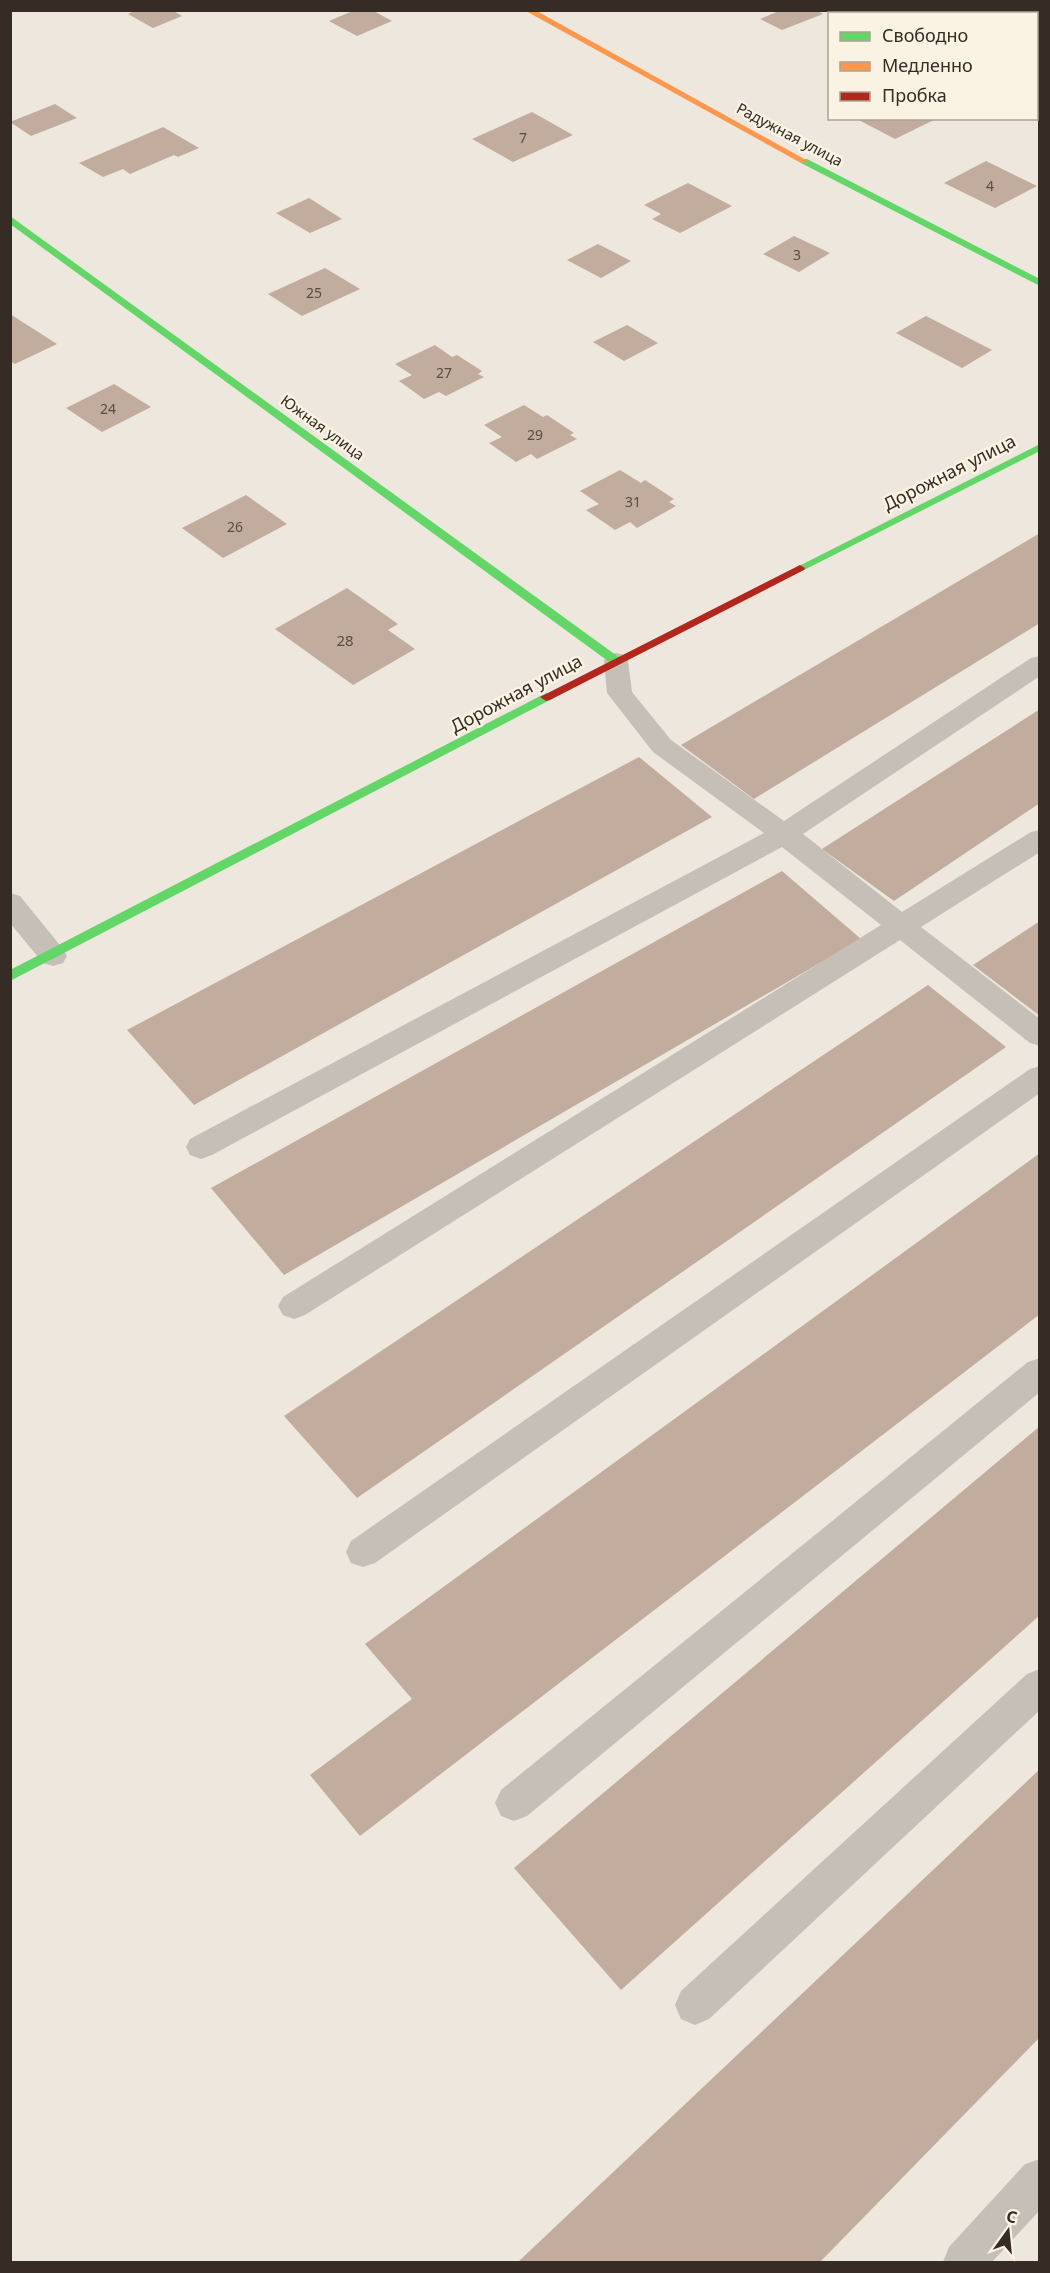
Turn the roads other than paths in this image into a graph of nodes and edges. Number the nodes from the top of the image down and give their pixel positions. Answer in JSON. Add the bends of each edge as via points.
{"nodes":[{"id":1,"x":528,"y":10,"type":"edge"},
{"id":2,"x":10,"y":219,"type":"edge"},
{"id":3,"x":1040,"y":283,"type":"edge"},
{"id":4,"x":1040,"y":447,"type":"edge"},
{"id":5,"x":616,"y":661,"type":"junction"},
{"id":6,"x":1040,"y":663,"type":"edge"},
{"id":7,"x":784,"y":834,"type":"junction"},
{"id":8,"x":1040,"y":839,"type":"edge"},
{"id":9,"x":10,"y":903,"type":"edge"},
{"id":10,"x":902,"y":926,"type":"junction"},
{"id":11,"x":53,"y":956,"type":"junction"},
{"id":12,"x":10,"y":976,"type":"edge"},
{"id":13,"x":1040,"y":1035,"type":"edge"},
{"id":14,"x":1040,"y":1077,"type":"edge"},
{"id":15,"x":201,"y":1147,"type":"dead end"},
{"id":16,"x":294,"y":1306,"type":"dead end"},
{"id":17,"x":1040,"y":1372,"type":"edge"},
{"id":18,"x":363,"y":1552,"type":"dead end"},
{"id":19,"x":1040,"y":1686,"type":"edge"},
{"id":20,"x":514,"y":1803,"type":"dead end"},
{"id":21,"x":695,"y":2005,"type":"dead end"},
{"id":22,"x":1040,"y":2179,"type":"edge"},
{"id":23,"x":964,"y":2262,"type":"edge"}],
"edges":[{"from":1,"to":3,"type":"street","name":"Радужная улица","via":[[757,136]]},
{"from":2,"to":5,"type":"street","name":"Южная улица"},
{"from":4,"to":5,"type":"street","name":"Дорожная улица"},
{"from":5,"to":7,"type":"lane","via":[[620,693],[662,746]]},
{"from":5,"to":11,"type":"street","name":"Дорожная улица"},
{"from":6,"to":7,"type":"lane"},
{"from":7,"to":10,"type":"lane"},
{"from":7,"to":15,"type":"lane"},
{"from":8,"to":10,"type":"lane"},
{"from":9,"to":11,"type":"lane"},
{"from":10,"to":13,"type":"lane"},
{"from":10,"to":16,"type":"lane"},
{"from":11,"to":12,"type":"street","name":"Дорожная улица"},
{"from":14,"to":18,"type":"lane"},
{"from":17,"to":20,"type":"lane"},
{"from":19,"to":21,"type":"lane"},
{"from":22,"to":23,"type":"lane"}]}
